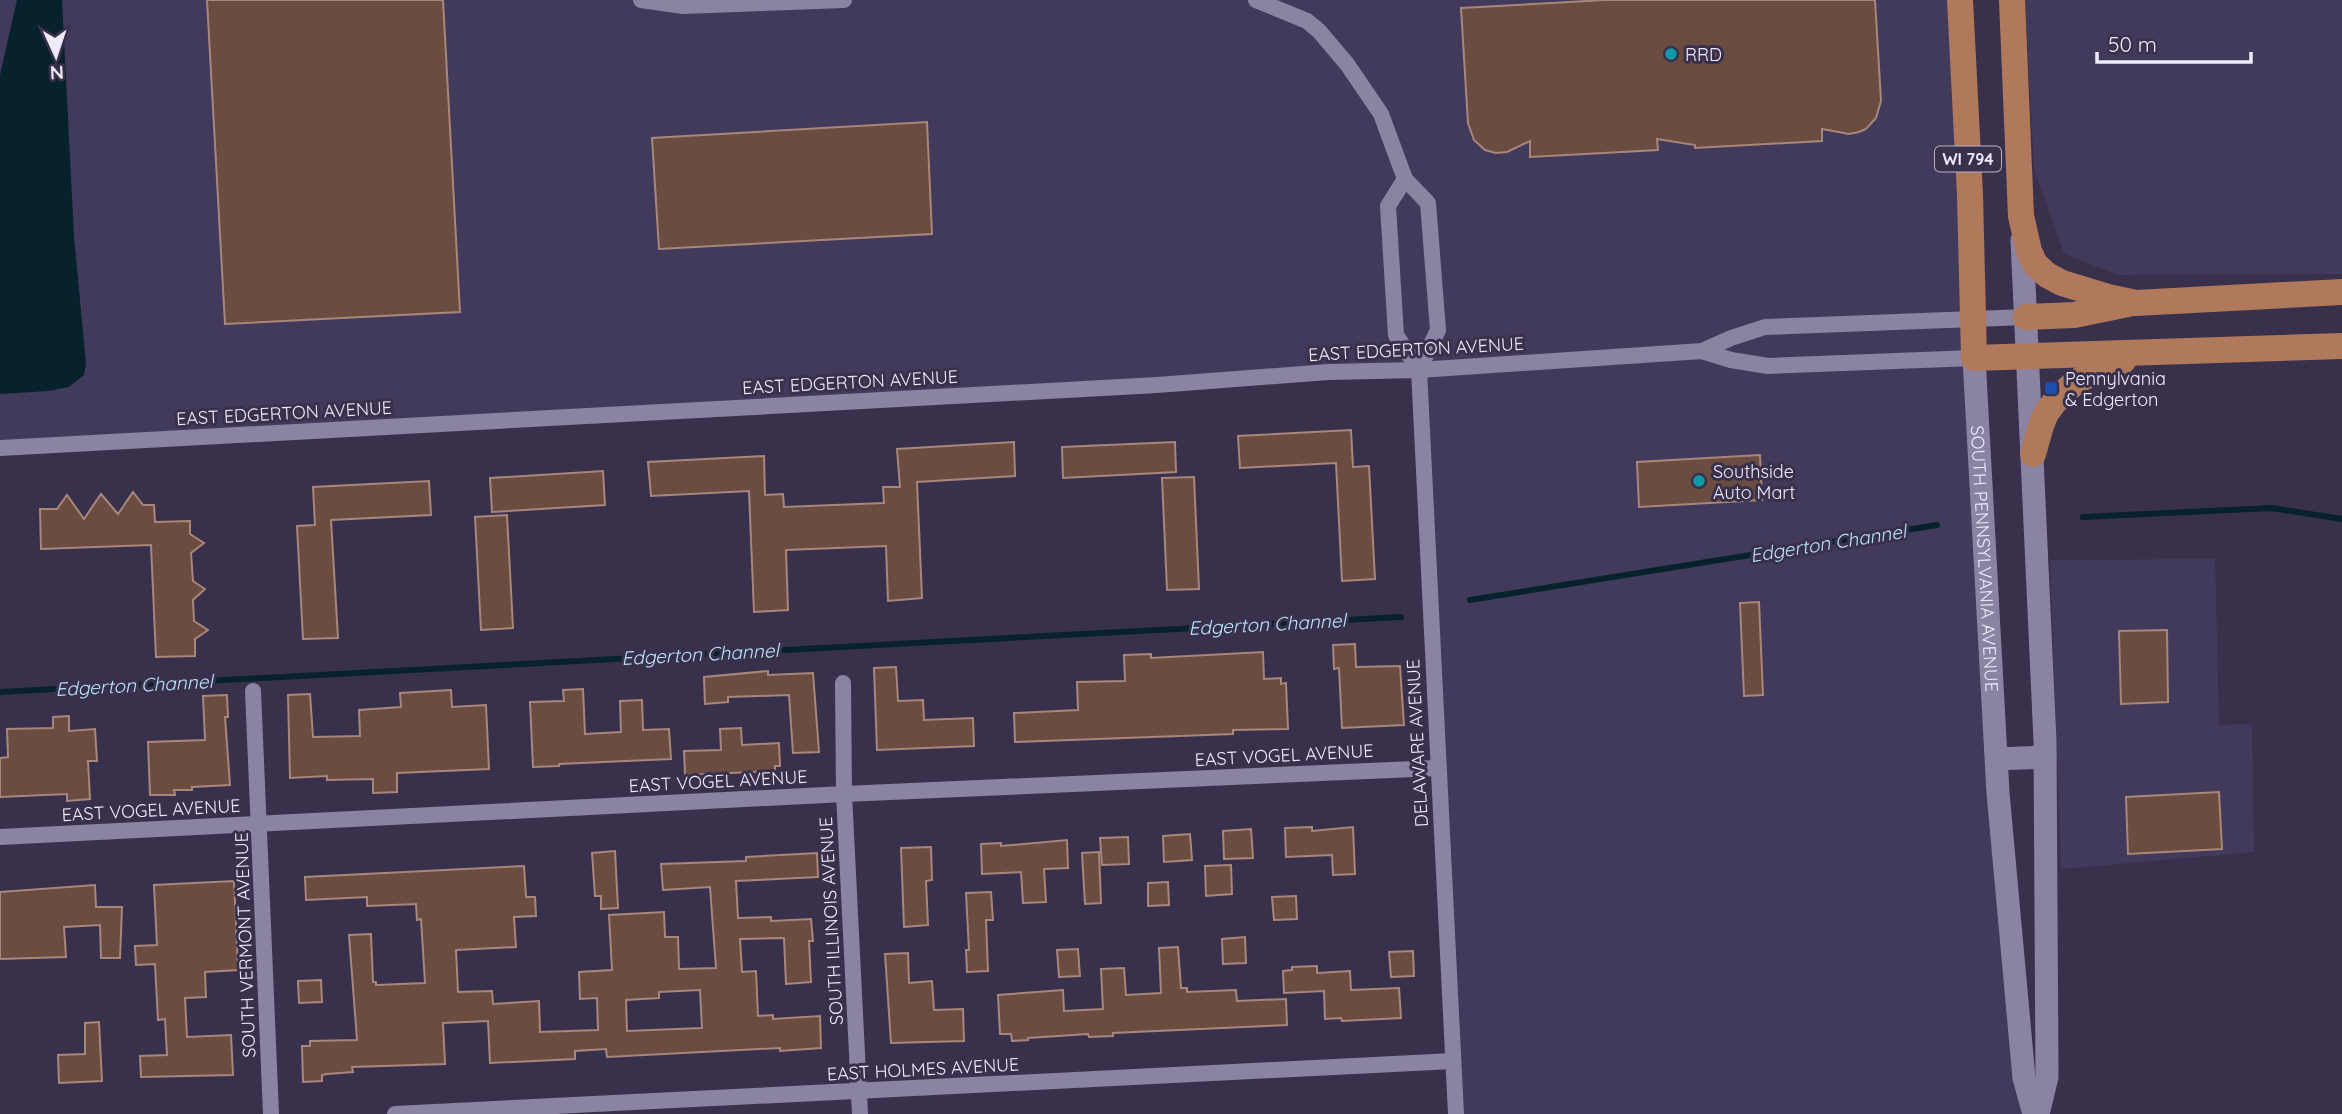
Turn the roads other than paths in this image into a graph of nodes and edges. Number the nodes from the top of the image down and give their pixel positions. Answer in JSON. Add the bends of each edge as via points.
{"nodes":[{"id":1,"x":641,"y":0,"type":"edge"},
{"id":2,"x":844,"y":0,"type":"edge"},
{"id":3,"x":1256,"y":0,"type":"edge"},
{"id":4,"x":1959,"y":0,"type":"edge"},
{"id":5,"x":2012,"y":0,"type":"edge"},
{"id":6,"x":1405,"y":179,"type":"junction"},
{"id":7,"x":2021,"y":216,"type":"junction"},
{"id":8,"x":2342,"y":292,"type":"edge"},
{"id":9,"x":2136,"y":303,"type":"junction"},
{"id":10,"x":2026,"y":317,"type":"junction"},
{"id":11,"x":1973,"y":319,"type":"junction"},
{"id":12,"x":2342,"y":346,"type":"edge"},
{"id":13,"x":1702,"y":351,"type":"junction"},
{"id":14,"x":2154,"y":352,"type":"junction"},
{"id":15,"x":2028,"y":356,"type":"junction"},
{"id":16,"x":1975,"y":358,"type":"junction"},
{"id":17,"x":1419,"y":370,"type":"junction"},
{"id":18,"x":0,"y":447,"type":"edge"},
{"id":19,"x":2033,"y":454,"type":"junction"},
{"id":20,"x":843,"y":683,"type":"dead end"},
{"id":21,"x":253,"y":691,"type":"dead end"},
{"id":22,"x":2045,"y":757,"type":"junction"},
{"id":23,"x":1997,"y":758,"type":"junction"},
{"id":24,"x":1437,"y":768,"type":"junction"},
{"id":25,"x":844,"y":794,"type":"junction"},
{"id":26,"x":259,"y":824,"type":"junction"},
{"id":27,"x":0,"y":837,"type":"edge"},
{"id":28,"x":1453,"y":1061,"type":"junction"},
{"id":29,"x":859,"y":1092,"type":"junction"},
{"id":30,"x":271,"y":1114,"type":"edge"},
{"id":31,"x":395,"y":1114,"type":"edge"},
{"id":32,"x":860,"y":1114,"type":"edge"},
{"id":33,"x":1456,"y":1114,"type":"edge"},
{"id":34,"x":2036,"y":1114,"type":"edge"}],
"edges":[{"from":1,"to":2,"type":"street","via":[[683,6]]},
{"from":3,"to":6,"type":"street","via":[[1307,22],[1347,64],[1381,114]]},
{"from":4,"to":11,"type":"main road","name":"SOUTH PENNSYLVANIA AVENUE","number":"WI 794"},
{"from":5,"to":7,"type":"main road","name":"SOUTH PENNSYLVANIA AVENUE","number":"WI 794"},
{"from":6,"to":17,"type":"street","via":[[1388,206],[1396,335]]},
{"from":6,"to":17,"type":"street","via":[[1427,203],[1438,330]]},
{"from":7,"to":9,"type":"main road","number":"WI 794","via":[[2029,251],[2047,275],[2086,291]]},
{"from":7,"to":10,"type":"main road","name":"SOUTH PENNSYLVANIA AVENUE"},
{"from":8,"to":9,"type":"main road","number":"WI 794"},
{"from":9,"to":10,"type":"main road","via":[[2074,315]]},
{"from":10,"to":11,"type":"street","name":"EAST EDGERTON AVENUE"},
{"from":10,"to":15,"type":"main road","name":"SOUTH PENNSYLVANIA AVENUE"},
{"from":11,"to":13,"type":"street","name":"EAST EDGERTON AVENUE","via":[[1765,327]]},
{"from":11,"to":16,"type":"main road","name":"SOUTH PENNSYLVANIA AVENUE","number":"WI 794"},
{"from":12,"to":14,"type":"main road"},
{"from":13,"to":16,"type":"street","name":"EAST EDGERTON AVENUE","via":[[1768,366]]},
{"from":13,"to":17,"type":"street","name":"EAST EDGERTON AVENUE"},
{"from":14,"to":15,"type":"main road"},
{"from":14,"to":19,"type":"main road","via":[[2096,369],[2066,390],[2046,414]]},
{"from":15,"to":16,"type":"main road"},
{"from":15,"to":19,"type":"main road","name":"SOUTH PENNSYLVANIA AVENUE"},
{"from":16,"to":23,"type":"main road","name":"SOUTH PENNSYLVANIA AVENUE"},
{"from":17,"to":18,"type":"street","name":"EAST EDGERTON AVENUE"},
{"from":17,"to":24,"type":"street","name":"DELAWARE AVENUE"},
{"from":19,"to":22,"type":"main road","name":"SOUTH PENNSYLVANIA AVENUE"},
{"from":20,"to":25,"type":"street","name":"SOUTH ILLINOIS AVENUE"},
{"from":21,"to":26,"type":"street","name":"SOUTH VERMONT AVENUE"},
{"from":22,"to":23,"type":"main road"},
{"from":22,"to":34,"type":"main road","name":"SOUTH PENNSYLVANIA AVENUE","via":[[2047,1077]]},
{"from":23,"to":34,"type":"main road","name":"SOUTH PENNSYLVANIA AVENUE","via":[[2024,1078]]},
{"from":24,"to":25,"type":"street","name":"EAST VOGEL AVENUE"},
{"from":24,"to":28,"type":"street","name":"DELAWARE AVENUE"},
{"from":25,"to":26,"type":"street","name":"EAST VOGEL AVENUE"},
{"from":25,"to":29,"type":"street","name":"SOUTH ILLINOIS AVENUE"},
{"from":26,"to":27,"type":"street","name":"EAST VOGEL AVENUE"},
{"from":26,"to":30,"type":"street","name":"SOUTH VERMONT AVENUE"},
{"from":28,"to":29,"type":"street","name":"EAST HOLMES AVENUE"},
{"from":28,"to":33,"type":"street","name":"DELAWARE AVENUE"},
{"from":29,"to":31,"type":"street","name":"EAST HOLMES AVENUE"},
{"from":29,"to":32,"type":"street","name":"SOUTH ILLINOIS AVENUE"}]}
